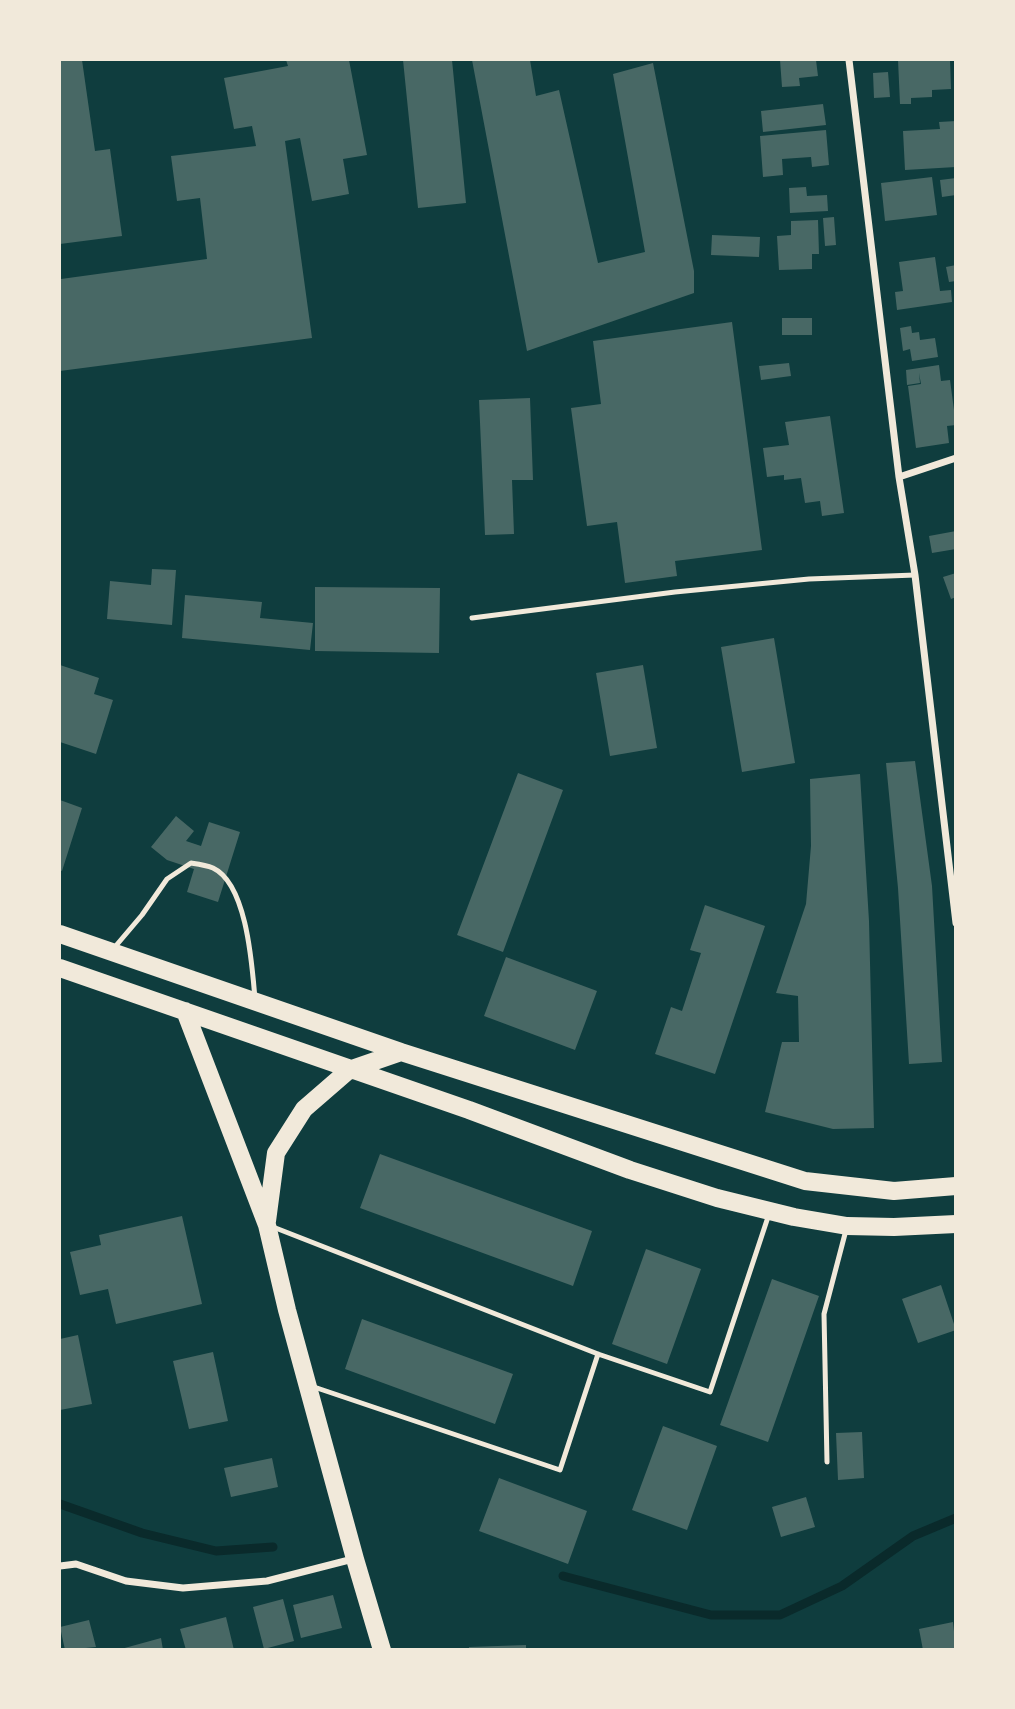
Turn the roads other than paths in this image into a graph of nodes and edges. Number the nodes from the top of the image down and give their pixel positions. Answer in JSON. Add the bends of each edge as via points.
{"nodes":[{"id":1,"x":849,"y":60,"type":"edge"},
{"id":2,"x":956,"y":458,"type":"edge"},
{"id":3,"x":899,"y":477,"type":"junction"},
{"id":4,"x":915,"y":575,"type":"junction"},
{"id":5,"x":472,"y":618,"type":"dead end"},
{"id":6,"x":956,"y":923,"type":"edge"},
{"id":7,"x":60,"y":934,"type":"edge"},
{"id":8,"x":111,"y":952,"type":"junction"},
{"id":9,"x":60,"y":968,"type":"edge"},
{"id":10,"x":256,"y":1002,"type":"junction"},
{"id":11,"x":185,"y":1011,"type":"junction"},
{"id":12,"x":401,"y":1052,"type":"junction"},
{"id":13,"x":349,"y":1070,"type":"junction"},
{"id":14,"x":956,"y":1186,"type":"edge"},
{"id":15,"x":770,"y":1211,"type":"junction"},
{"id":16,"x":956,"y":1224,"type":"edge"},
{"id":17,"x":267,"y":1225,"type":"junction"},
{"id":18,"x":847,"y":1226,"type":"junction"},
{"id":19,"x":598,"y":1354,"type":"junction"},
{"id":20,"x":307,"y":1385,"type":"junction"},
{"id":21,"x":827,"y":1462,"type":"dead end"},
{"id":22,"x":355,"y":1559,"type":"junction"},
{"id":23,"x":60,"y":1566,"type":"edge"},
{"id":24,"x":382,"y":1650,"type":"edge"}],
"edges":[{"from":1,"to":3,"type":"street"},
{"from":2,"to":3,"type":"street"},
{"from":3,"to":4,"type":"street"},
{"from":4,"to":5,"type":"lane","via":[[675,592]]},
{"from":4,"to":6,"type":"street"},
{"from":7,"to":8,"type":"main road"},
{"from":8,"to":10,"type":"main road"},
{"from":8,"to":10,"type":"lane","via":[[167,879],[191,863],[214,868],[241,906]]},
{"from":9,"to":11,"type":"main road"},
{"from":10,"to":12,"type":"main road"},
{"from":11,"to":13,"type":"main road"},
{"from":11,"to":17,"type":"main road"},
{"from":12,"to":13,"type":"main road"},
{"from":12,"to":14,"type":"main road","via":[[805,1181],[894,1191]]},
{"from":13,"to":15,"type":"main road","via":[[630,1170]]},
{"from":13,"to":17,"type":"main road","via":[[304,1109],[276,1153]]},
{"from":15,"to":18,"type":"main road"},
{"from":15,"to":19,"type":"lane","via":[[710,1392]]},
{"from":16,"to":18,"type":"main road"},
{"from":17,"to":19,"type":"lane"},
{"from":17,"to":20,"type":"main road"},
{"from":18,"to":21,"type":"lane","via":[[824,1314]]},
{"from":19,"to":20,"type":"lane","via":[[560,1469]]},
{"from":20,"to":22,"type":"main road"},
{"from":22,"to":23,"type":"street","via":[[267,1581],[183,1588],[126,1581],[76,1564]]},
{"from":22,"to":24,"type":"main road"}]}
